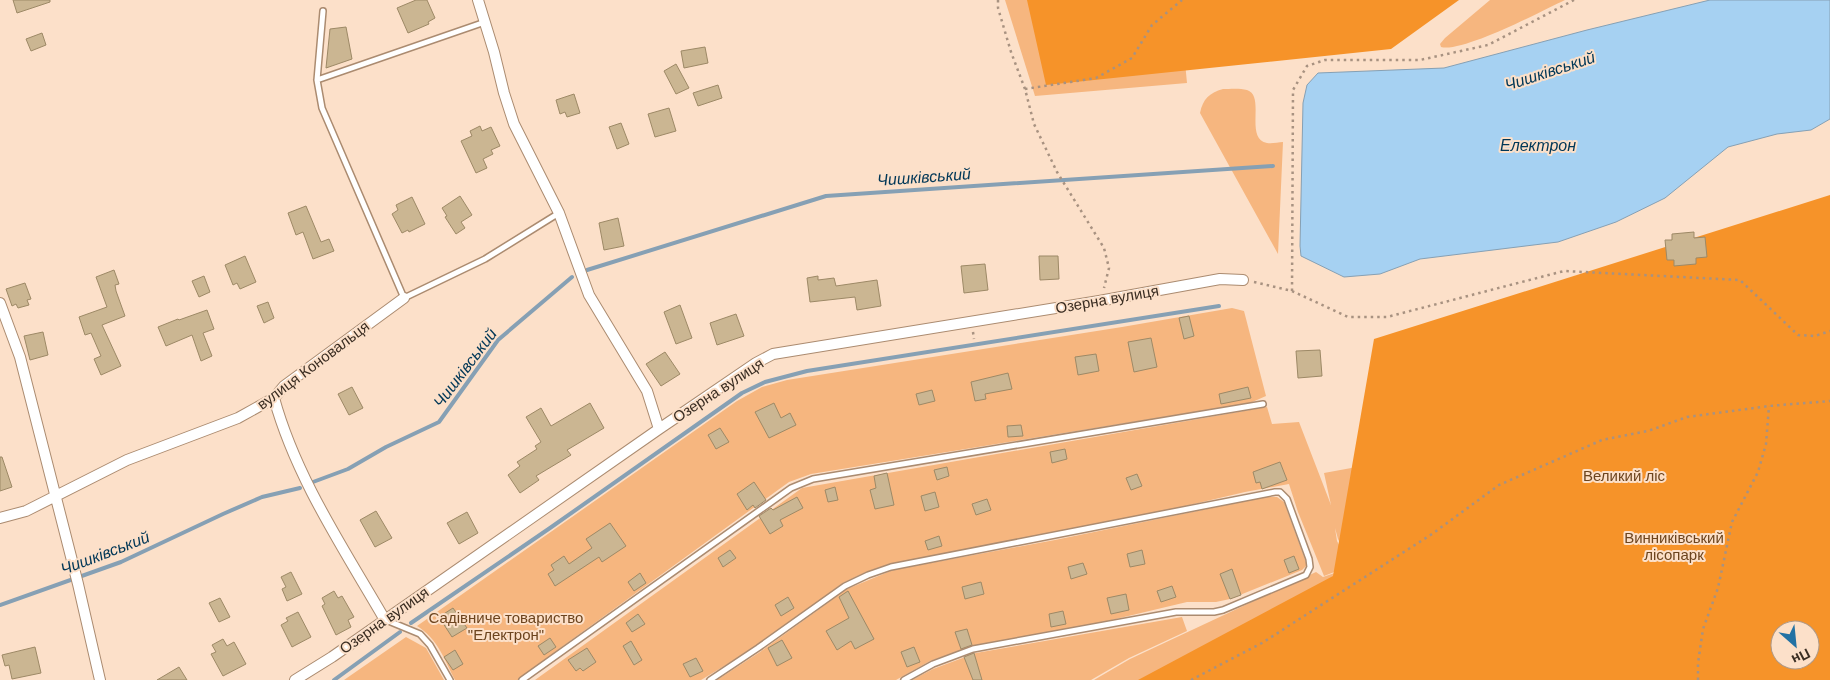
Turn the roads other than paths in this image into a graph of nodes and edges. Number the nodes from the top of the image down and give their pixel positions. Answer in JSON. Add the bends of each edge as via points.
{"nodes":[{"id":1,"x":478,"y":0,"type":"edge"},
{"id":2,"x":324,"y":11,"type":"dead end"},
{"id":3,"x":486,"y":22,"type":"junction"},
{"id":4,"x":317,"y":80,"type":"junction"},
{"id":5,"x":558,"y":213,"type":"junction"},
{"id":6,"x":1243,"y":280,"type":"road end"},
{"id":7,"x":404,"y":298,"type":"junction"},
{"id":8,"x":0,"y":303,"type":"edge"},
{"id":9,"x":274,"y":398,"type":"junction"},
{"id":10,"x":1263,"y":404,"type":"dead end"},
{"id":11,"x":660,"y":429,"type":"junction"},
{"id":12,"x":56,"y":497,"type":"junction"},
{"id":13,"x":0,"y":518,"type":"edge"},
{"id":14,"x":385,"y":620,"type":"junction"},
{"id":15,"x":100,"y":680,"type":"edge"},
{"id":16,"x":295,"y":680,"type":"edge"},
{"id":17,"x":450,"y":680,"type":"edge"},
{"id":18,"x":522,"y":680,"type":"edge"},
{"id":19,"x":710,"y":680,"type":"edge"},
{"id":20,"x":904,"y":680,"type":"edge"}],
"edges":[{"from":1,"to":3,"type":"street"},
{"from":2,"to":4,"type":"lane"},
{"from":3,"to":4,"type":"lane"},
{"from":3,"to":5,"type":"street","via":[[514,124]]},
{"from":4,"to":7,"type":"lane","via":[[322,108]]},
{"from":5,"to":7,"type":"lane","name":"вулиця Коновальця","via":[[486,259]]},
{"from":5,"to":11,"type":"street","via":[[589,295],[647,391]]},
{"from":6,"to":11,"type":"street","name":"Озерна вулиця","via":[[1220,279],[773,354]]},
{"from":7,"to":9,"type":"street","name":"вулиця Коновальця","via":[[284,386]]},
{"from":8,"to":12,"type":"street","via":[[20,357]]},
{"from":9,"to":12,"type":"street","name":"вулиця Коновальця","via":[[238,418],[127,460]]},
{"from":9,"to":14,"type":"street","via":[[310,489]]},
{"from":10,"to":18,"type":"lane","via":[[813,479],[791,488]]},
{"from":11,"to":14,"type":"street","name":"Озерна вулиця"},
{"from":12,"to":13,"type":"street","name":"вулиця Коновальця","via":[[26,511]]},
{"from":12,"to":15,"type":"street"},
{"from":14,"to":16,"type":"street","name":"Озерна вулиця"},
{"from":14,"to":17,"type":"lane","via":[[420,634]]},
{"from":19,"to":20,"type":"lane","via":[[845,586],[891,567],[1275,492],[1280,492],[1287,499],[1309,560],[1306,575],[1223,610],[1176,612],[973,649],[933,664]]}]}
